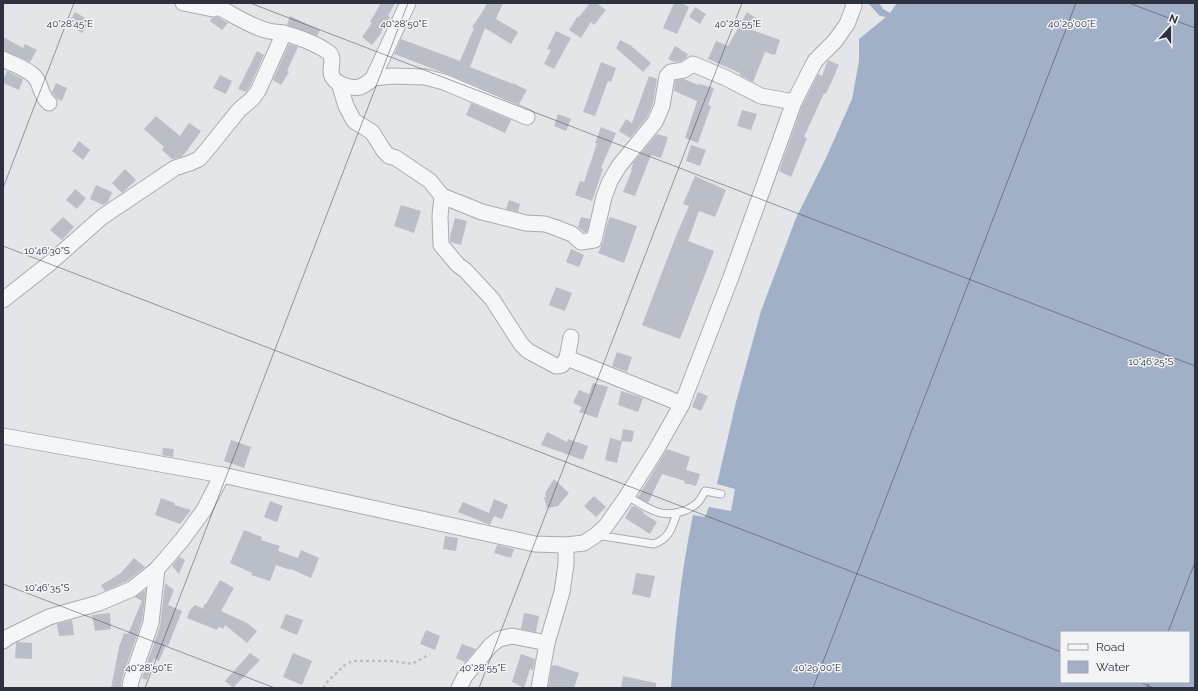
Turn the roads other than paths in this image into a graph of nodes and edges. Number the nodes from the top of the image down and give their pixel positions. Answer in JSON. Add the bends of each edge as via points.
{"nodes":[{"id":1,"x":183,"y":3,"type":"edge"},
{"id":2,"x":408,"y":3,"type":"edge"},
{"id":3,"x":220,"y":5,"type":"edge"},
{"id":4,"x":853,"y":5,"type":"edge"},
{"id":5,"x":284,"y":33,"type":"junction"},
{"id":6,"x":3,"y":59,"type":"edge"},
{"id":7,"x":373,"y":78,"type":"junction"},
{"id":8,"x":339,"y":83,"type":"junction"},
{"id":9,"x":794,"y":102,"type":"junction"},
{"id":10,"x":49,"y":103,"type":"dead end"},
{"id":11,"x":527,"y":117,"type":"dead end"},
{"id":12,"x":442,"y":196,"type":"junction"},
{"id":13,"x":3,"y":300,"type":"edge"},
{"id":14,"x":571,"y":337,"type":"dead end"},
{"id":15,"x":567,"y":358,"type":"junction"},
{"id":16,"x":682,"y":404,"type":"junction"},
{"id":17,"x":3,"y":436,"type":"edge"},
{"id":18,"x":222,"y":475,"type":"junction"},
{"id":19,"x":721,"y":494,"type":"dead end"},
{"id":20,"x":627,"y":496,"type":"junction"},
{"id":21,"x":678,"y":513,"type":"junction"},
{"id":22,"x":596,"y":535,"type":"junction"},
{"id":23,"x":566,"y":545,"type":"junction"},
{"id":24,"x":157,"y":569,"type":"junction"},
{"id":25,"x":5,"y":642,"type":"edge"},
{"id":26,"x":547,"y":643,"type":"junction"},
{"id":27,"x":130,"y":688,"type":"edge"},
{"id":28,"x":459,"y":688,"type":"edge"},
{"id":29,"x":539,"y":688,"type":"edge"}],
"edges":[{"from":1,"to":3,"type":"street","via":[[213,9]]},
{"from":2,"to":7,"type":"street"},
{"from":3,"to":5,"type":"street","via":[[250,24]]},
{"from":4,"to":9,"type":"street","via":[[847,24],[835,41],[814,60]]},
{"from":5,"to":8,"type":"street","via":[[331,54],[331,72]]},
{"from":5,"to":13,"type":"street","via":[[258,91],[198,159],[175,168],[102,217]]},
{"from":6,"to":10,"type":"street","via":[[34,76],[43,98]]},
{"from":7,"to":8,"type":"street","via":[[360,87],[348,87]]},
{"from":7,"to":11,"type":"street","via":[[425,77],[444,82]]},
{"from":8,"to":12,"type":"street","via":[[354,121],[372,132],[389,156],[430,181]]},
{"from":9,"to":12,"type":"street","via":[[761,96],[693,64],[684,70],[671,72],[667,76],[662,106],[655,122],[619,166],[610,182],[594,240],[581,242],[572,234],[545,224],[526,223],[482,212]]},
{"from":9,"to":16,"type":"street"},
{"from":12,"to":15,"type":"street","via":[[441,245],[492,299],[528,351],[556,366],[562,365]]},
{"from":14,"to":15,"type":"street"},
{"from":15,"to":16,"type":"street"},
{"from":16,"to":20,"type":"street"},
{"from":17,"to":18,"type":"street"},
{"from":18,"to":23,"type":"street","via":[[535,544]]},
{"from":18,"to":24,"type":"street","via":[[204,510]]},
{"from":19,"to":21,"type":"lane","via":[[705,491],[696,506]]},
{"from":20,"to":21,"type":"lane","via":[[656,512]]},
{"from":20,"to":22,"type":"street","via":[[606,526]]},
{"from":21,"to":22,"type":"lane","via":[[670,533],[662,541],[654,544]]},
{"from":22,"to":23,"type":"street","via":[[584,543]]},
{"from":23,"to":26,"type":"street","via":[[562,592]]},
{"from":24,"to":25,"type":"street","via":[[132,589],[99,603],[49,617]]},
{"from":24,"to":27,"type":"street","via":[[151,623]]},
{"from":26,"to":28,"type":"street","via":[[512,636],[499,639],[465,676]]},
{"from":26,"to":29,"type":"street"}]}
